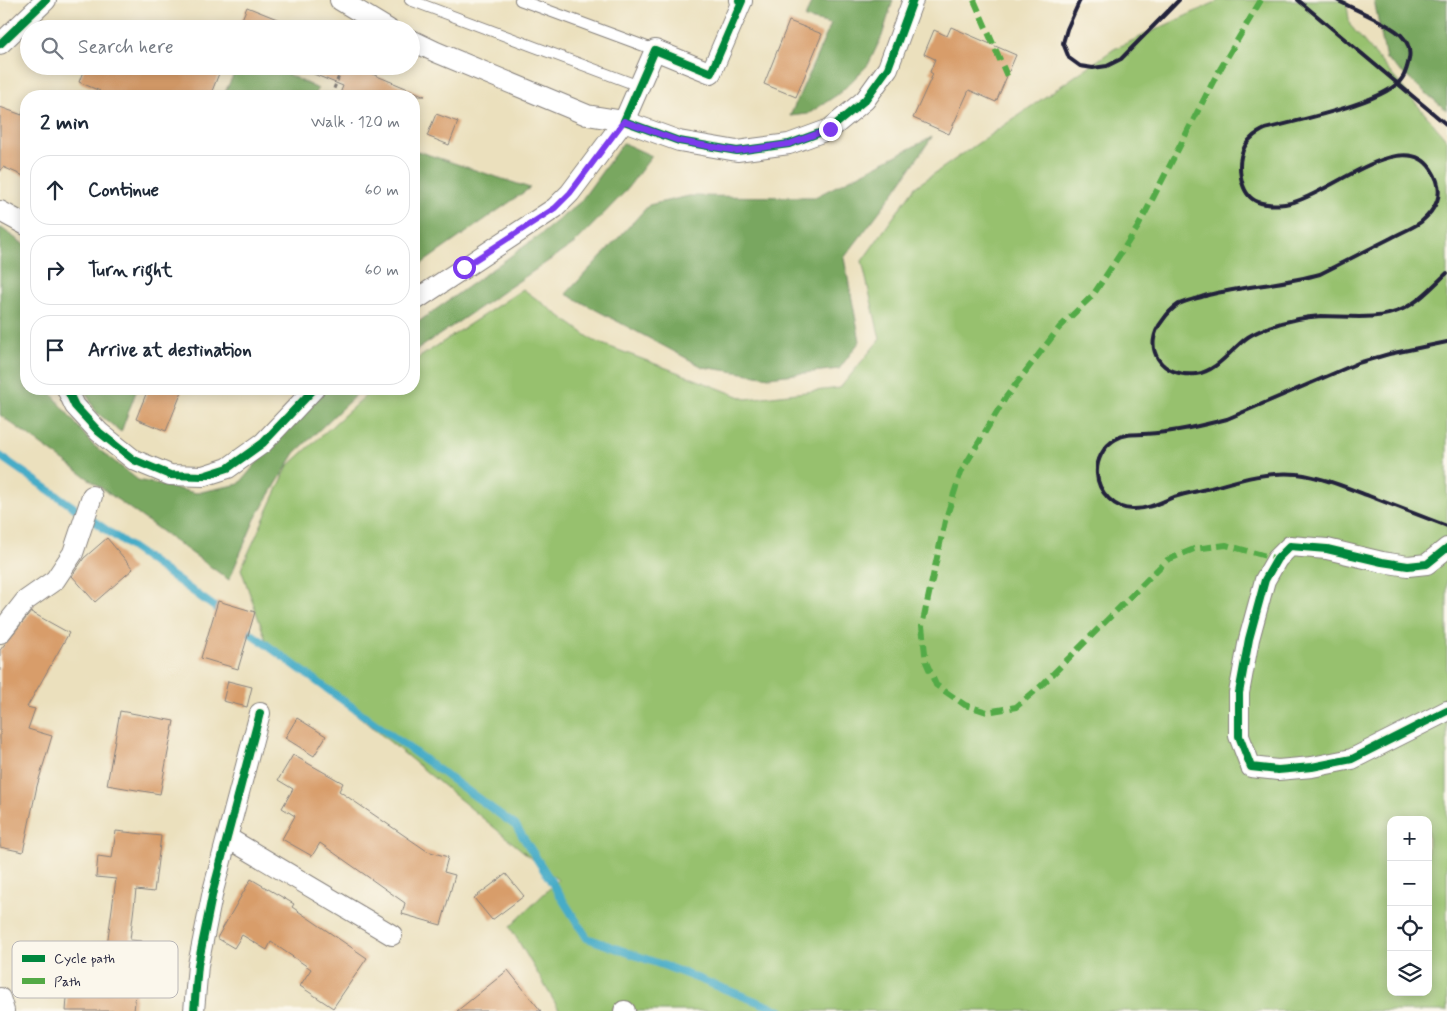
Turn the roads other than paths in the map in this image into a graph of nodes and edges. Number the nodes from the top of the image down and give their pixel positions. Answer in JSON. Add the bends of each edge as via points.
{"nodes":[{"id":1,"x":46,"y":0,"type":"edge"},
{"id":2,"x":340,"y":0,"type":"edge"},
{"id":3,"x":410,"y":0,"type":"edge"},
{"id":4,"x":520,"y":0,"type":"edge"},
{"id":5,"x":739,"y":0,"type":"edge"},
{"id":6,"x":914,"y":0,"type":"edge"},
{"id":7,"x":25,"y":20,"type":"edge"},
{"id":8,"x":373,"y":20,"type":"edge"},
{"id":9,"x":20,"y":25,"type":"edge"},
{"id":10,"x":0,"y":44,"type":"edge"},
{"id":11,"x":420,"y":44,"type":"edge"},
{"id":12,"x":655,"y":50,"type":"junction"},
{"id":13,"x":639,"y":86,"type":"junction"},
{"id":14,"x":624,"y":121,"type":"junction"},
{"id":15,"x":0,"y":211,"type":"edge"},
{"id":16,"x":20,"y":222,"type":"edge"},
{"id":17,"x":420,"y":297,"type":"edge"},
{"id":18,"x":70,"y":395,"type":"edge"},
{"id":19,"x":308,"y":395,"type":"edge"},
{"id":20,"x":92,"y":496,"type":"dead end"},
{"id":21,"x":1447,"y":548,"type":"edge"},
{"id":22,"x":0,"y":633,"type":"edge"},
{"id":23,"x":1447,"y":711,"type":"edge"},
{"id":24,"x":260,"y":713,"type":"dead end"},
{"id":25,"x":228,"y":838,"type":"junction"},
{"id":26,"x":392,"y":935,"type":"dead end"},
{"id":27,"x":0,"y":998,"type":"edge"},
{"id":28,"x":4,"y":1011,"type":"edge"},
{"id":29,"x":194,"y":1011,"type":"edge"}],
"edges":[{"from":1,"to":7,"type":"street"},
{"from":2,"to":8,"type":"street"},
{"from":3,"to":13,"type":"lane"},
{"from":4,"to":12,"type":"lane"},
{"from":5,"to":12,"type":"street","via":[[742,2],[711,73]]},
{"from":6,"to":14,"type":"street","via":[[888,68],[865,100],[830,129],[789,144],[737,151],[679,141]]},
{"from":9,"to":10,"type":"street"},
{"from":11,"to":14,"type":"street","via":[[587,115]]},
{"from":12,"to":13,"type":"street"},
{"from":13,"to":14,"type":"street"},
{"from":14,"to":17,"type":"street","via":[[555,208]]},
{"from":15,"to":16,"type":"street"},
{"from":18,"to":19,"type":"street","via":[[75,406],[99,432],[134,460],[170,475],[203,476],[228,468],[263,443]]},
{"from":20,"to":22,"type":"street","via":[[73,553],[55,580],[25,601]]},
{"from":21,"to":23,"type":"street","via":[[1427,564],[1408,566],[1328,549],[1290,546],[1277,559],[1265,580],[1239,693],[1238,736],[1251,767],[1278,770],[1312,767],[1352,759]]},
{"from":24,"to":25,"type":"street"},
{"from":25,"to":26,"type":"street"},
{"from":25,"to":29,"type":"street","via":[[198,965]]},
{"from":27,"to":28,"type":"street"}]}
